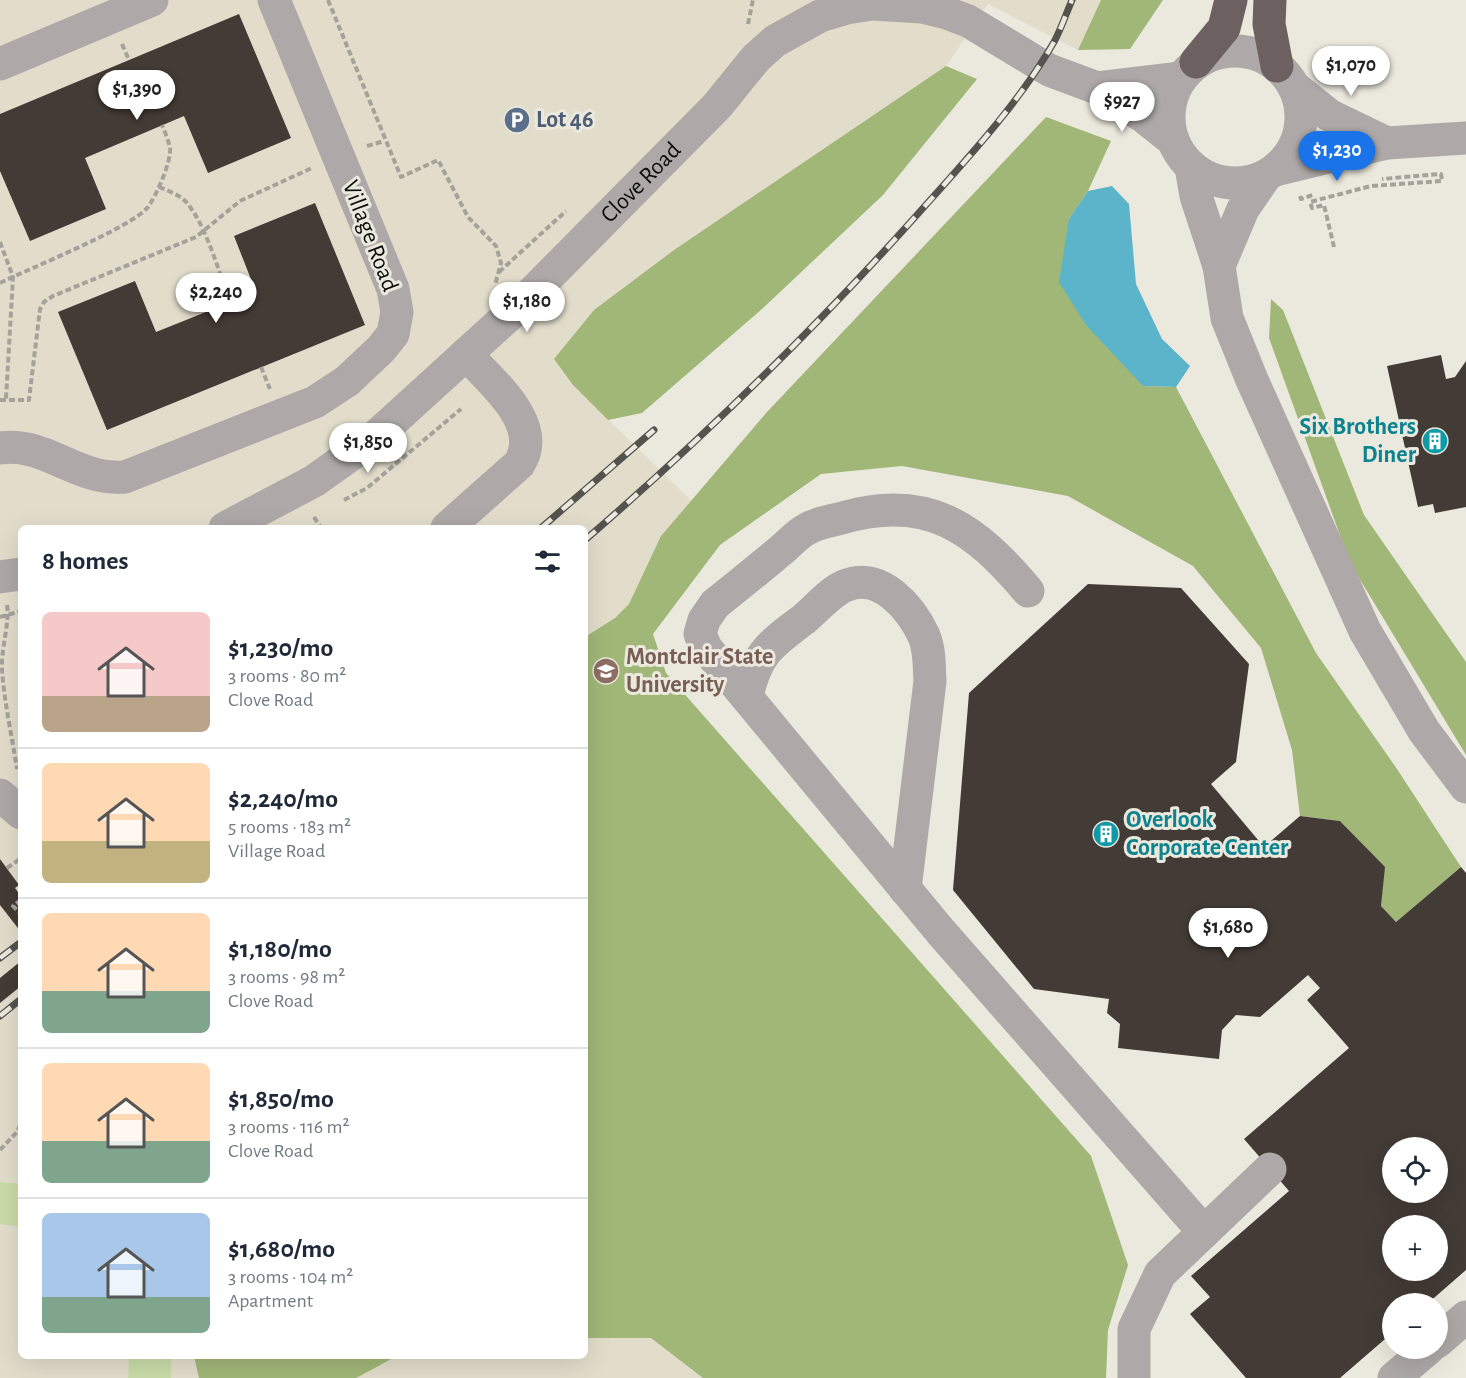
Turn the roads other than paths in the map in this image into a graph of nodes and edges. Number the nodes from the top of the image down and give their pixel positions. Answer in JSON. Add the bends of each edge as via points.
{"nodes":[{"id":1,"x":152,"y":0,"type":"edge"},
{"id":2,"x":274,"y":0,"type":"edge"},
{"id":3,"x":1232,"y":0,"type":"edge"},
{"id":4,"x":1270,"y":0,"type":"edge"},
{"id":5,"x":846,"y":4,"type":"edge"},
{"id":6,"x":939,"y":7,"type":"edge"},
{"id":7,"x":0,"y":64,"type":"edge"},
{"id":8,"x":1188,"y":70,"type":"junction"},
{"id":9,"x":1285,"y":77,"type":"junction"},
{"id":10,"x":1097,"y":88,"type":"junction"},
{"id":11,"x":1466,"y":138,"type":"edge"},
{"id":12,"x":1173,"y":140,"type":"junction"},
{"id":13,"x":1387,"y":143,"type":"junction"},
{"id":14,"x":1191,"y":167,"type":"junction"},
{"id":15,"x":1270,"y":173,"type":"junction"},
{"id":16,"x":1219,"y":266,"type":"junction"},
{"id":17,"x":466,"y":354,"type":"junction"},
{"id":18,"x":0,"y":448,"type":"edge"},
{"id":19,"x":231,"y":525,"type":"edge"},
{"id":20,"x":450,"y":525,"type":"edge"},
{"id":21,"x":18,"y":574,"type":"edge"},
{"id":22,"x":0,"y":577,"type":"edge"},
{"id":23,"x":1028,"y":591,"type":"dead end"},
{"id":24,"x":747,"y":697,"type":"junction"},
{"id":25,"x":9,"y":785,"type":"edge"},
{"id":26,"x":1466,"y":786,"type":"edge"},
{"id":27,"x":18,"y":806,"type":"edge"},
{"id":28,"x":905,"y":889,"type":"junction"},
{"id":29,"x":1270,"y":1169,"type":"dead end"},
{"id":30,"x":1204,"y":1232,"type":"junction"},
{"id":31,"x":1466,"y":1317,"type":"edge"},
{"id":32,"x":1448,"y":1333,"type":"edge"},
{"id":33,"x":1416,"y":1359,"type":"edge"},
{"id":34,"x":1134,"y":1378,"type":"edge"},
{"id":35,"x":1394,"y":1378,"type":"edge"}],
"edges":[{"from":1,"to":7,"type":"street"},
{"from":2,"to":18,"type":"street","name":"Village Road","via":[[393,289],[397,312],[393,334],[347,381],[315,402],[125,477],[95,476],[28,448]]},
{"from":3,"to":8,"type":"highway","via":[[1224,28]]},
{"from":4,"to":9,"type":"highway","via":[[1269,24]]},
{"from":5,"to":6,"type":"street","name":"Clove Road"},
{"from":5,"to":17,"type":"street","name":"Clove Road","via":[[797,27],[756,58],[717,106],[518,307]]},
{"from":6,"to":10,"type":"street","name":"Clove Road","via":[[1049,70]]},
{"from":8,"to":9,"type":"street","name":"Clove Road","via":[[1213,54],[1251,52]]},
{"from":8,"to":10,"type":"street","name":"Clove Road"},
{"from":8,"to":12,"type":"street","name":"Clove Road","via":[[1171,97],[1168,119]]},
{"from":9,"to":13,"type":"street","name":"Clove Road","via":[[1329,115]]},
{"from":9,"to":15,"type":"street","via":[[1300,104],[1299,133],[1294,147]]},
{"from":10,"to":12,"type":"street","name":"Clove Road"},
{"from":11,"to":13,"type":"street","name":"Clove Road"},
{"from":12,"to":14,"type":"street","name":"Clove Road"},
{"from":13,"to":15,"type":"street","name":"Clove Road"},
{"from":14,"to":15,"type":"street","name":"Clove Road","via":[[1220,182],[1237,183]]},
{"from":14,"to":16,"type":"street","via":[[1196,196]]},
{"from":15,"to":16,"type":"street","via":[[1243,209]]},
{"from":16,"to":26,"type":"street","via":[[1227,318],[1365,630],[1424,731]]},
{"from":17,"to":19,"type":"street","name":"Clove Road","via":[[373,439],[314,481]]},
{"from":17,"to":20,"type":"street","via":[[515,409],[524,428],[525,454],[519,464]]},
{"from":21,"to":22,"type":"street"},
{"from":23,"to":24,"type":"street","via":[[981,541],[927,512],[891,509],[858,513],[807,528],[715,604],[704,620],[700,634],[706,648]]},
{"from":24,"to":28,"type":"street"},
{"from":24,"to":28,"type":"street","via":[[752,675],[765,649],[846,585],[865,582],[898,598],[924,635],[930,681]]},
{"from":25,"to":27,"type":"street"},
{"from":28,"to":30,"type":"street"},
{"from":29,"to":30,"type":"street"},
{"from":30,"to":34,"type":"street","via":[[1160,1274],[1134,1329]]},
{"from":31,"to":32,"type":"street"},
{"from":33,"to":35,"type":"street"}]}
